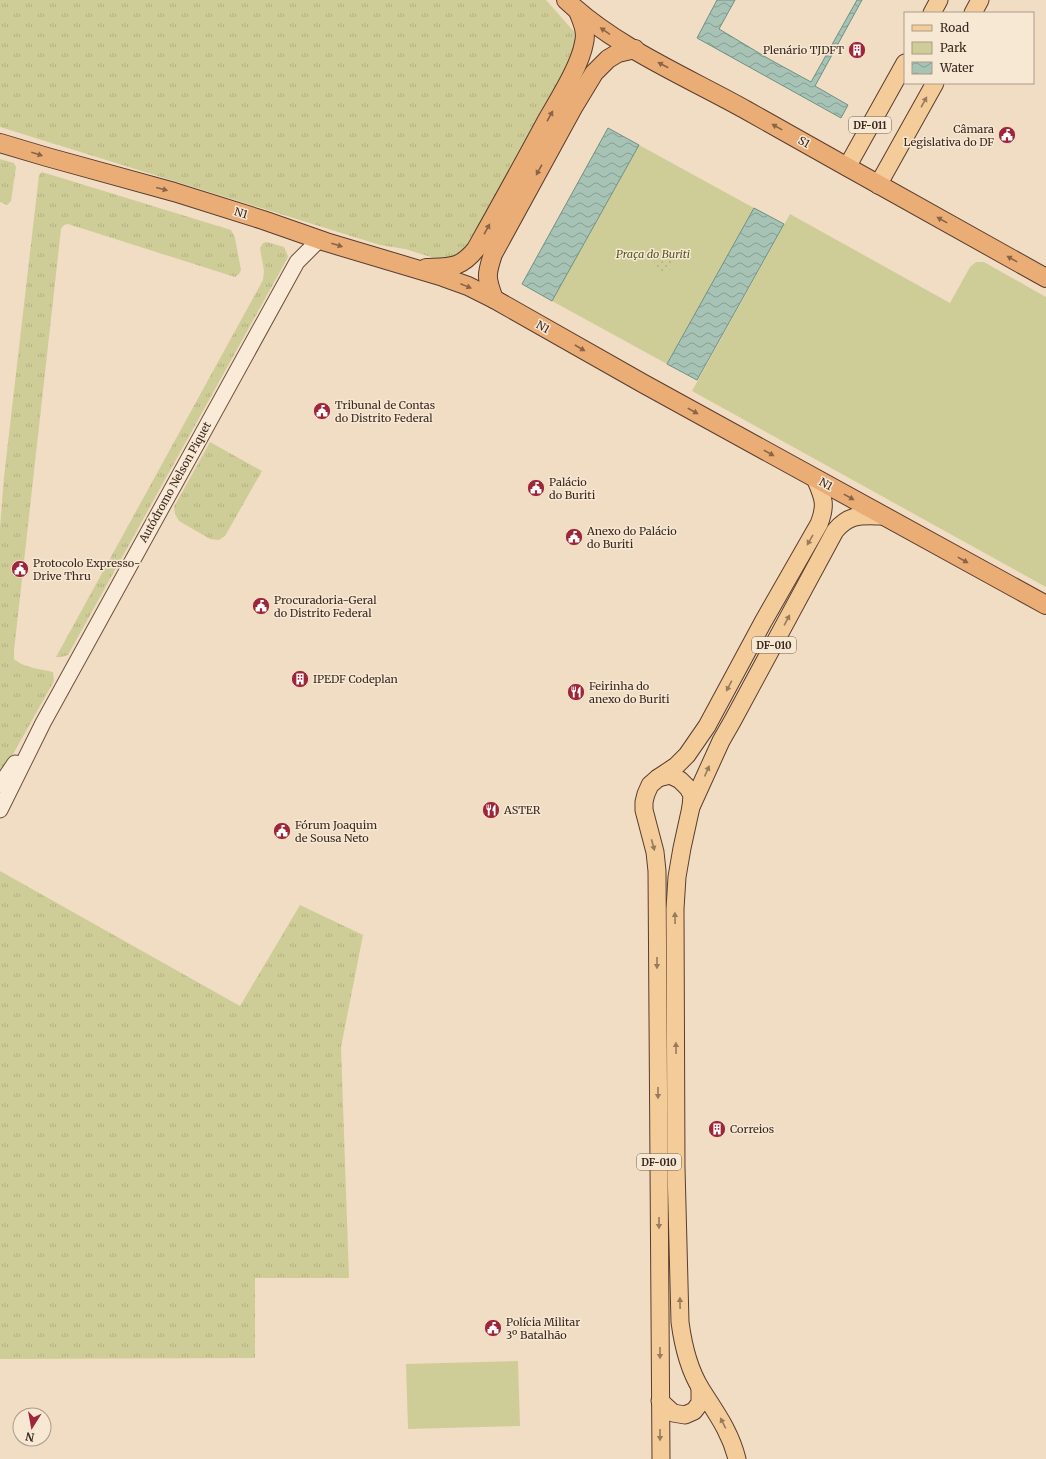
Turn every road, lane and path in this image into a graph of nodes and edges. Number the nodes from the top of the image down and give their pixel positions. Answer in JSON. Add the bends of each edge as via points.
{"nodes":[{"id":1,"x":939,"y":0,"type":"edge"},
{"id":2,"x":980,"y":0,"type":"edge"},
{"id":3,"x":572,"y":6,"type":"edge"},
{"id":4,"x":933,"y":12,"type":"edge"},
{"id":5,"x":974,"y":12,"type":"edge"},
{"id":6,"x":635,"y":49,"type":"junction"},
{"id":7,"x":904,"y":65,"type":"edge"},
{"id":8,"x":933,"y":84,"type":"edge"},
{"id":9,"x":0,"y":143,"type":"edge"},
{"id":10,"x":847,"y":167,"type":"junction"},
{"id":11,"x":878,"y":185,"type":"junction"},
{"id":12,"x":300,"y":233,"type":"junction"},
{"id":13,"x":319,"y":240,"type":"junction"},
{"id":14,"x":297,"y":262,"type":"junction"},
{"id":15,"x":416,"y":269,"type":"junction"},
{"id":16,"x":1046,"y":278,"type":"edge"},
{"id":17,"x":494,"y":299,"type":"junction"},
{"id":18,"x":815,"y":478,"type":"junction"},
{"id":19,"x":883,"y":516,"type":"junction"},
{"id":20,"x":1046,"y":605,"type":"edge"},
{"id":21,"x":43,"y":723,"type":"junction"},
{"id":22,"x":658,"y":778,"type":"junction"},
{"id":23,"x":0,"y":785,"type":"edge"},
{"id":24,"x":691,"y":807,"type":"junction"},
{"id":25,"x":0,"y":810,"type":"edge"},
{"id":26,"x":700,"y":1388,"type":"junction"},
{"id":27,"x":660,"y":1401,"type":"junction"},
{"id":28,"x":660,"y":1459,"type":"edge"},
{"id":29,"x":737,"y":1459,"type":"edge"}],
"edges":[{"from":1,"to":4,"type":"main road"},
{"from":2,"to":5,"type":"main road"},
{"from":6,"to":3,"type":"highway","name":"S1","one_way":true,"via":[[605,32]]},
{"from":15,"to":3,"type":"highway","one_way":true,"via":[[456,265],[465,261],[476,249],[577,63],[585,34],[583,24]]},
{"from":10,"to":6,"type":"highway","name":"S1","one_way":true},
{"from":6,"to":17,"type":"highway","one_way":true,"via":[[618,53],[601,64],[574,106],[494,254],[487,279]]},
{"from":7,"to":10,"type":"main road","number":"DF-011"},
{"from":11,"to":8,"type":"main road","number":"DF-011","one_way":true},
{"from":9,"to":12,"type":"highway","name":"N1","one_way":true,"via":[[174,192]]},
{"from":10,"to":11,"type":"highway","name":"S1"},
{"from":16,"to":11,"type":"highway","name":"S1","one_way":true},
{"from":12,"to":13,"type":"highway","name":"N1"},
{"from":12,"to":14,"type":"main road","name":"Autódromo Nelson Piquet"},
{"from":13,"to":14,"type":"main road","name":"Autódromo Nelson Piquet"},
{"from":13,"to":15,"type":"highway","name":"N1","one_way":true},
{"from":14,"to":21,"type":"main road","name":"Autódromo Nelson Piquet"},
{"from":15,"to":17,"type":"highway","name":"N1","one_way":true,"via":[[468,286]]},
{"from":17,"to":18,"type":"highway","name":"N1","one_way":true},
{"from":18,"to":19,"type":"highway","name":"N1","one_way":true},
{"from":18,"to":22,"type":"main road","number":"DF-010","one_way":true,"via":[[822,494],[824,511],[819,524],[707,726],[687,755]]},
{"from":19,"to":20,"type":"highway","name":"N1","one_way":true},
{"from":24,"to":19,"type":"main road","number":"DF-010","one_way":true,"via":[[721,741],[835,531],[843,522],[857,516]]},
{"from":21,"to":23,"type":"main road","name":"Autódromo Nelson Piquet"},
{"from":21,"to":25,"type":"main road","name":"Autódromo Nelson Piquet"},
{"from":22,"to":24,"type":"main road","via":[[670,775],[680,780],[692,796]]},
{"from":22,"to":27,"type":"main road","number":"DF-010","one_way":true,"via":[[650,785],[644,810],[655,852],[657,872]]},
{"from":26,"to":24,"type":"main road","number":"DF-010","one_way":true,"via":[[688,1361],[680,1322],[676,1167],[675,910],[677,877]]},
{"from":26,"to":27,"type":"main road","via":[[700,1403],[694,1411],[685,1415],[673,1413]]},
{"from":29,"to":26,"type":"main road","number":"DF-010","one_way":true,"via":[[718,1414]]},
{"from":27,"to":28,"type":"main road","number":"DF-010","one_way":true}]}
